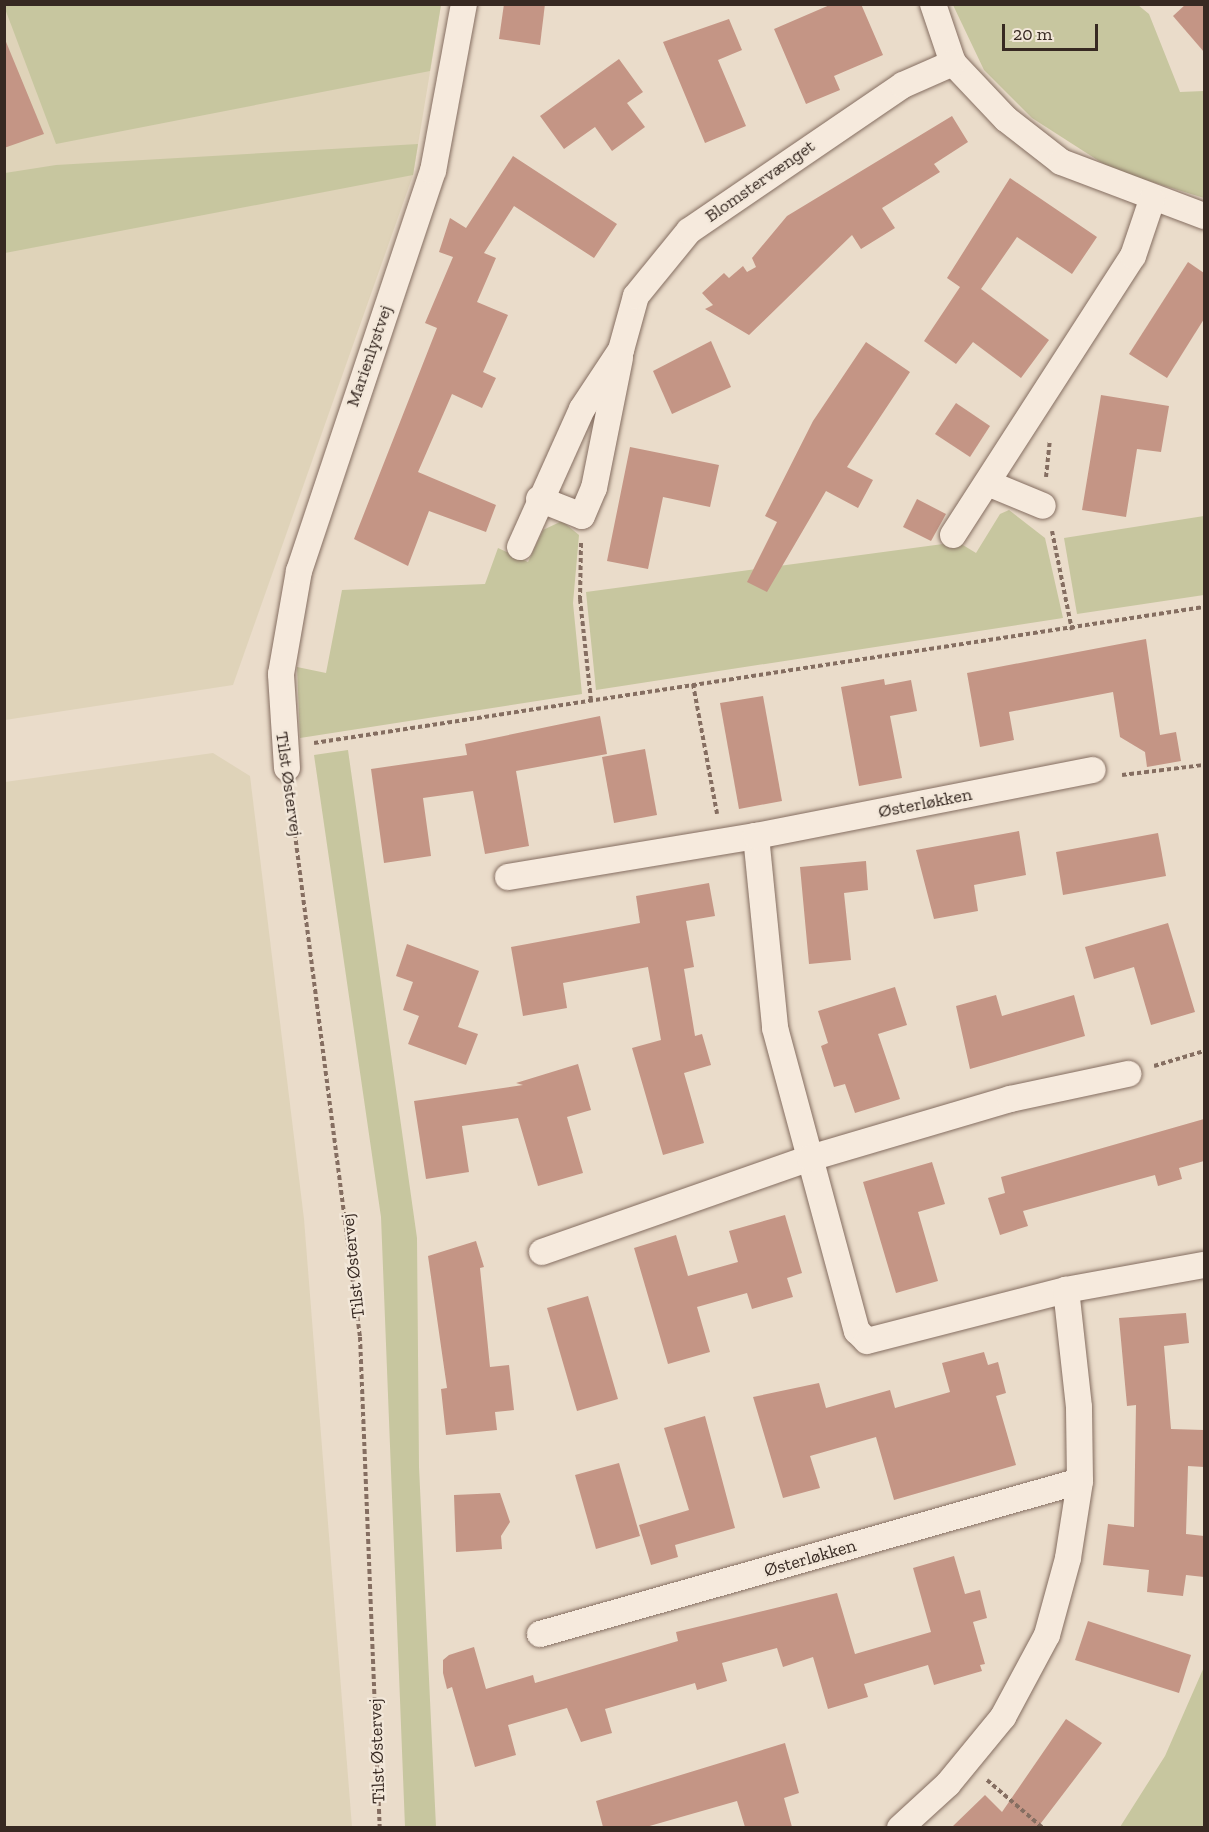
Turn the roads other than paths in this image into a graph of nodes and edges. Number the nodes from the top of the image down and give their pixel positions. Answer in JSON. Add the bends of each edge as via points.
{"nodes":[{"id":1,"x":464,"y":4,"type":"edge"},
{"id":2,"x":933,"y":4,"type":"edge"},
{"id":3,"x":953,"y":63,"type":"junction"},
{"id":4,"x":1152,"y":200,"type":"junction"},
{"id":5,"x":1204,"y":216,"type":"edge"},
{"id":6,"x":621,"y":350,"type":"junction"},
{"id":7,"x":990,"y":484,"type":"junction"},
{"id":8,"x":539,"y":499,"type":"junction"},
{"id":9,"x":1043,"y":506,"type":"dead end"},
{"id":10,"x":953,"y":535,"type":"dead end"},
{"id":11,"x":520,"y":547,"type":"dead end"},
{"id":12,"x":279,"y":708,"type":"joint"},
{"id":13,"x":285,"y":758,"type":"road end"},
{"id":14,"x":1093,"y":770,"type":"road end"},
{"id":15,"x":756,"y":836,"type":"junction"},
{"id":16,"x":508,"y":877,"type":"dead end"},
{"id":17,"x":1128,"y":1074,"type":"road end"},
{"id":18,"x":810,"y":1158,"type":"junction"},
{"id":19,"x":542,"y":1252,"type":"dead end"},
{"id":20,"x":1204,"y":1265,"type":"edge"},
{"id":21,"x":1066,"y":1290,"type":"junction"},
{"id":22,"x":1080,"y":1481,"type":"junction"},
{"id":23,"x":540,"y":1634,"type":"dead end"},
{"id":24,"x":900,"y":1827,"type":"edge"}],
"edges":[{"from":1,"to":12,"type":"street","name":"Marienlystvej","via":[[433,171],[299,572],[285,635]]},
{"from":2,"to":3,"type":"street"},
{"from":3,"to":4,"type":"street","via":[[1006,119],[1060,162]]},
{"from":3,"to":6,"type":"street","name":"Blomstervænget","via":[[903,85],[689,231],[636,296]]},
{"from":4,"to":5,"type":"street"},
{"from":4,"to":7,"type":"street","via":[[1133,256]]},
{"from":6,"to":8,"type":"street","name":"Blomstervænget","via":[[582,409]]},
{"from":6,"to":8,"type":"street","name":"Blomstervænget","via":[[594,488],[582,516]]},
{"from":7,"to":9,"type":"street"},
{"from":7,"to":10,"type":"street"},
{"from":8,"to":11,"type":"street","name":"Blomstervænget"},
{"from":12,"to":13,"type":"street","name":"Tilst Østervej"},
{"from":14,"to":15,"type":"street","name":"Østerløkken"},
{"from":15,"to":16,"type":"street","name":"Østerløkken"},
{"from":15,"to":18,"type":"street","via":[[775,1028]]},
{"from":17,"to":18,"type":"street","via":[[1010,1099]]},
{"from":18,"to":19,"type":"street"},
{"from":18,"to":21,"type":"street","via":[[857,1331],[867,1341]]},
{"from":20,"to":21,"type":"street"},
{"from":21,"to":22,"type":"street","via":[[1079,1407]]},
{"from":22,"to":23,"type":"street","name":"Østerløkken"},
{"from":22,"to":24,"type":"street","via":[[1068,1558],[1047,1635],[1003,1717],[965,1763]]}]}
